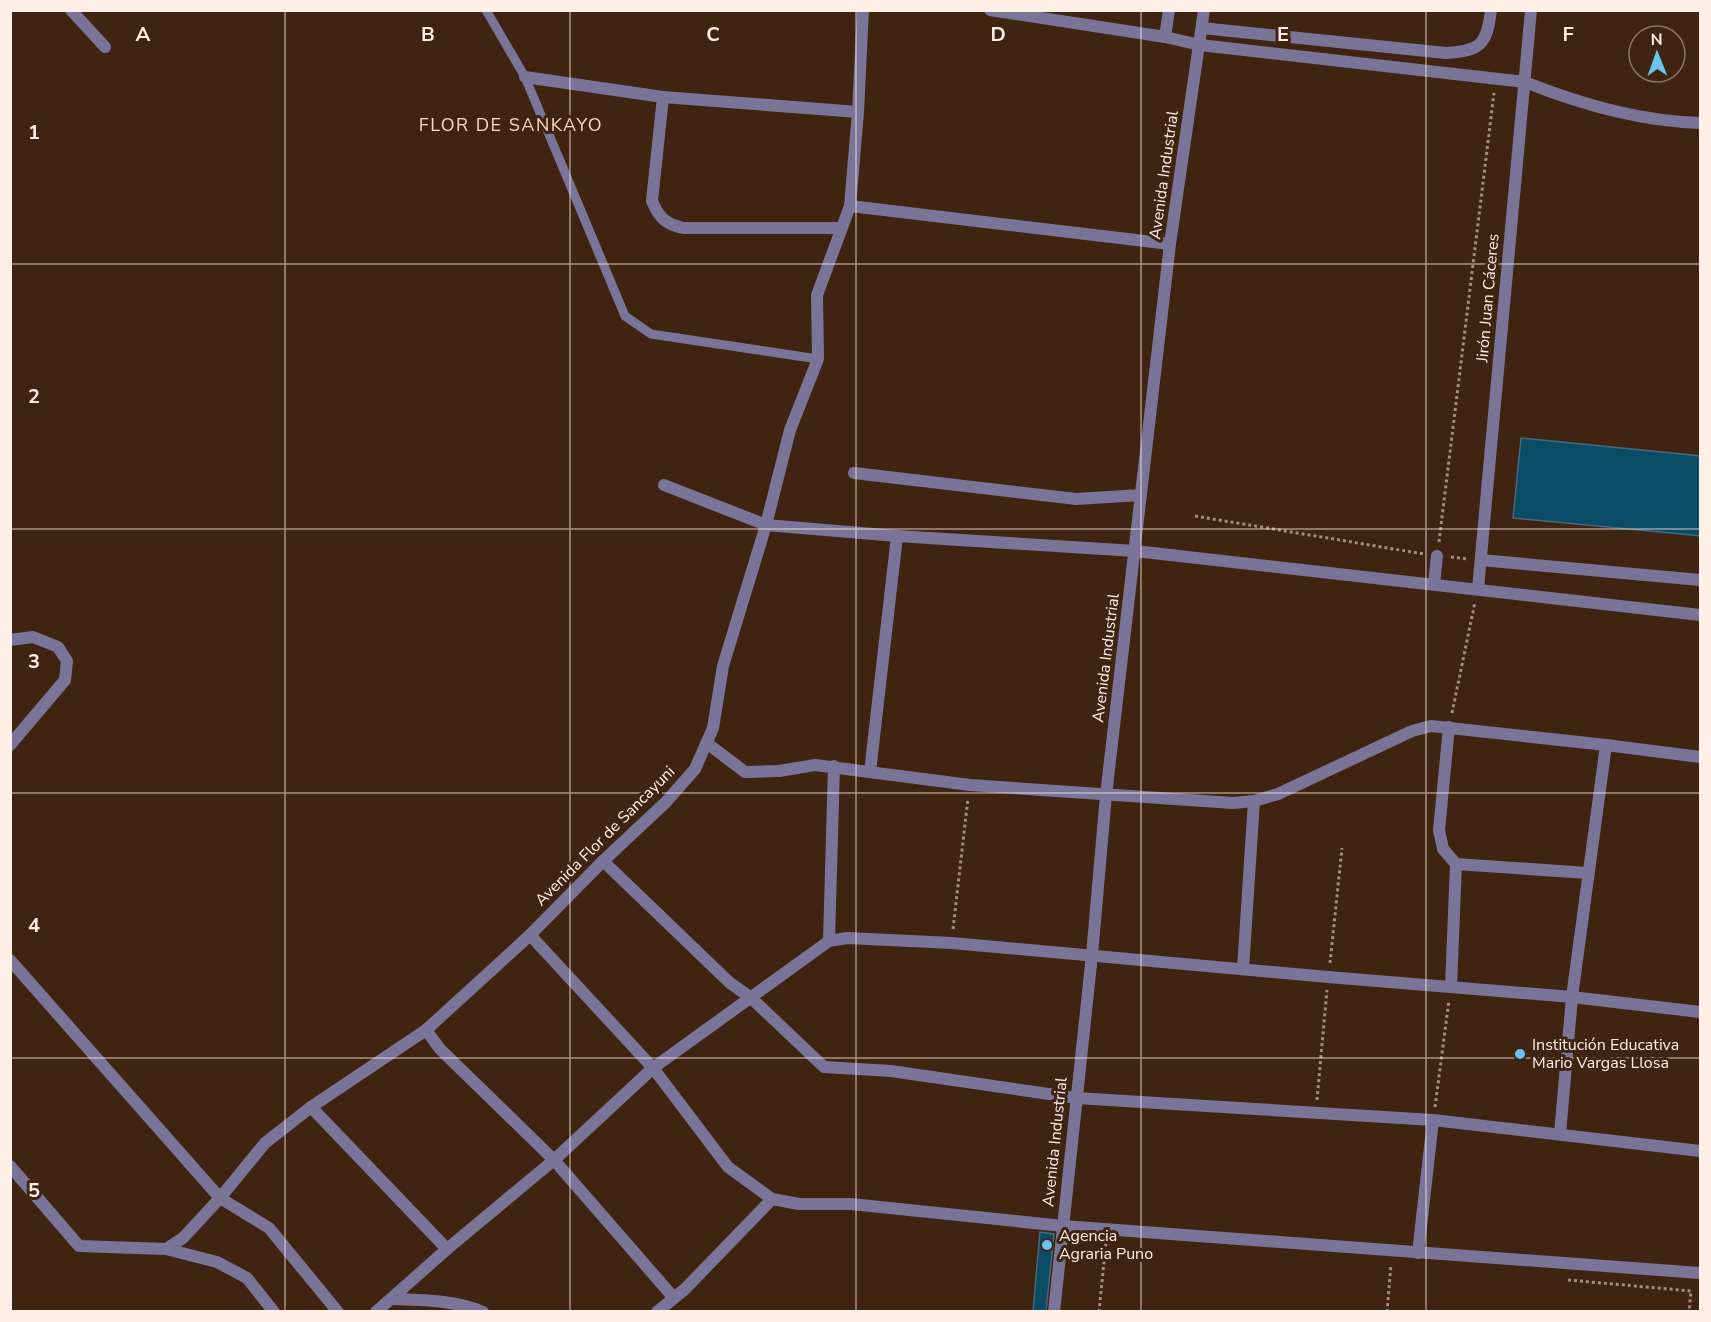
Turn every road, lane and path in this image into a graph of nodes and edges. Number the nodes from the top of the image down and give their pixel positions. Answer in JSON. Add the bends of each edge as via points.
{"nodes":[{"id":1,"x":71,"y":10,"type":"edge"},
{"id":2,"x":486,"y":10,"type":"edge"},
{"id":3,"x":863,"y":10,"type":"edge"},
{"id":4,"x":990,"y":10,"type":"edge"},
{"id":5,"x":1169,"y":10,"type":"edge"},
{"id":6,"x":1204,"y":10,"type":"edge"},
{"id":7,"x":1491,"y":10,"type":"edge"},
{"id":8,"x":1532,"y":10,"type":"edge"},
{"id":9,"x":1202,"y":28,"type":"junction"},
{"id":10,"x":1165,"y":37,"type":"junction"},
{"id":11,"x":1200,"y":45,"type":"junction"},
{"id":12,"x":105,"y":47,"type":"dead end"},
{"id":13,"x":525,"y":78,"type":"junction"},
{"id":14,"x":1496,"y":79,"type":"junction"},
{"id":15,"x":1525,"y":82,"type":"junction"},
{"id":16,"x":663,"y":97,"type":"junction"},
{"id":17,"x":858,"y":112,"type":"junction"},
{"id":18,"x":1701,"y":123,"type":"edge"},
{"id":19,"x":850,"y":206,"type":"junction"},
{"id":20,"x":840,"y":228,"type":"junction"},
{"id":21,"x":1170,"y":244,"type":"junction"},
{"id":22,"x":818,"y":359,"type":"junction"},
{"id":23,"x":854,"y":473,"type":"dead end"},
{"id":24,"x":664,"y":485,"type":"dead end"},
{"id":25,"x":1141,"y":495,"type":"junction"},
{"id":26,"x":1195,"y":516,"type":"dead end"},
{"id":27,"x":766,"y":525,"type":"junction"},
{"id":28,"x":897,"y":536,"type":"junction"},
{"id":29,"x":1135,"y":551,"type":"junction"},
{"id":30,"x":1437,"y":556,"type":"junction"},
{"id":31,"x":1481,"y":560,"type":"junction"},
{"id":32,"x":1701,"y":580,"type":"edge"},
{"id":33,"x":1434,"y":584,"type":"junction"},
{"id":34,"x":1478,"y":589,"type":"junction"},
{"id":35,"x":1701,"y":615,"type":"edge"},
{"id":36,"x":10,"y":640,"type":"edge"},
{"id":37,"x":1449,"y":727,"type":"junction"},
{"id":38,"x":708,"y":744,"type":"junction"},
{"id":39,"x":1606,"y":744,"type":"junction"},
{"id":40,"x":10,"y":745,"type":"edge"},
{"id":41,"x":1701,"y":757,"type":"edge"},
{"id":42,"x":834,"y":766,"type":"junction"},
{"id":43,"x":870,"y":772,"type":"junction"},
{"id":44,"x":970,"y":785,"type":"junction"},
{"id":45,"x":1106,"y":795,"type":"junction"},
{"id":46,"x":1254,"y":801,"type":"junction"},
{"id":47,"x":603,"y":861,"type":"junction"},
{"id":48,"x":1456,"y":864,"type":"junction"},
{"id":49,"x":1588,"y":873,"type":"junction"},
{"id":50,"x":530,"y":935,"type":"junction"},
{"id":51,"x":829,"y":940,"type":"junction"},
{"id":52,"x":952,"y":943,"type":"junction"},
{"id":53,"x":1092,"y":955,"type":"junction"},
{"id":54,"x":10,"y":960,"type":"edge"},
{"id":55,"x":1243,"y":969,"type":"junction"},
{"id":56,"x":1450,"y":987,"type":"junction"},
{"id":57,"x":750,"y":997,"type":"junction"},
{"id":58,"x":1572,"y":997,"type":"junction"},
{"id":59,"x":1701,"y":1012,"type":"edge"},
{"id":60,"x":426,"y":1030,"type":"junction"},
{"id":61,"x":653,"y":1068,"type":"junction"},
{"id":62,"x":1076,"y":1098,"type":"junction"},
{"id":63,"x":311,"y":1107,"type":"junction"},
{"id":64,"x":1433,"y":1120,"type":"junction"},
{"id":65,"x":1560,"y":1134,"type":"junction"},
{"id":66,"x":1701,"y":1150,"type":"edge"},
{"id":67,"x":554,"y":1160,"type":"junction"},
{"id":68,"x":10,"y":1166,"type":"edge"},
{"id":69,"x":220,"y":1198,"type":"junction"},
{"id":70,"x":772,"y":1199,"type":"junction"},
{"id":71,"x":1063,"y":1226,"type":"junction"},
{"id":72,"x":1107,"y":1236,"type":"dead end"},
{"id":73,"x":166,"y":1249,"type":"junction"},
{"id":74,"x":447,"y":1249,"type":"junction"},
{"id":75,"x":1418,"y":1253,"type":"junction"},
{"id":76,"x":1391,"y":1264,"type":"dead end"},
{"id":77,"x":1701,"y":1273,"type":"edge"},
{"id":78,"x":674,"y":1298,"type":"junction"},
{"id":79,"x":392,"y":1299,"type":"junction"},
{"id":80,"x":274,"y":1311,"type":"edge"},
{"id":81,"x":338,"y":1311,"type":"edge"},
{"id":82,"x":376,"y":1311,"type":"edge"},
{"id":83,"x":483,"y":1311,"type":"edge"},
{"id":84,"x":657,"y":1311,"type":"edge"},
{"id":85,"x":1054,"y":1311,"type":"edge"},
{"id":86,"x":1099,"y":1311,"type":"edge"},
{"id":87,"x":1387,"y":1311,"type":"edge"}],
"edges":[{"from":1,"to":12,"type":"street"},
{"from":2,"to":13,"type":"lane"},
{"from":3,"to":17,"type":"street","name":"Avenida Flor de Sancayuni"},
{"from":4,"to":10,"type":"street"},
{"from":5,"to":10,"type":"street"},
{"from":6,"to":9,"type":"street","name":"Avenida Industrial"},
{"from":7,"to":9,"type":"street","via":[[1488,31],[1480,44],[1467,52]]},
{"from":8,"to":15,"type":"street","name":"Jirón Juan Cáceres"},
{"from":9,"to":11,"type":"street","name":"Avenida Industrial"},
{"from":10,"to":11,"type":"street"},
{"from":11,"to":14,"type":"street"},
{"from":11,"to":21,"type":"street","name":"Avenida Industrial"},
{"from":13,"to":16,"type":"street"},
{"from":13,"to":22,"type":"lane","via":[[626,316],[651,334]]},
{"from":14,"to":15,"type":"street"},
{"from":14,"to":30,"type":"path"},
{"from":15,"to":18,"type":"street","via":[[1601,109]]},
{"from":15,"to":31,"type":"street","name":"Jirón Juan Cáceres"},
{"from":16,"to":17,"type":"street"},
{"from":16,"to":20,"type":"street","via":[[652,201],[658,215],[669,225]]},
{"from":17,"to":19,"type":"street","name":"Avenida Flor de Sancayuni"},
{"from":19,"to":20,"type":"street","name":"Avenida Flor de Sancayuni"},
{"from":19,"to":21,"type":"street"},
{"from":20,"to":22,"type":"street","name":"Avenida Flor de Sancayuni","via":[[817,295]]},
{"from":21,"to":25,"type":"street","name":"Avenida Industrial"},
{"from":22,"to":27,"type":"street","name":"Avenida Flor de Sancayuni","via":[[790,430]]},
{"from":23,"to":25,"type":"street","via":[[1076,499]]},
{"from":24,"to":27,"type":"street"},
{"from":25,"to":29,"type":"street","name":"Avenida Industrial"},
{"from":26,"to":30,"type":"path"},
{"from":27,"to":28,"type":"street"},
{"from":27,"to":38,"type":"street","name":"Avenida Flor de Sancayuni","via":[[723,666]]},
{"from":28,"to":29,"type":"street"},
{"from":28,"to":43,"type":"street"},
{"from":29,"to":33,"type":"street"},
{"from":29,"to":45,"type":"street","name":"Avenida Industrial"},
{"from":30,"to":31,"type":"path"},
{"from":30,"to":33,"type":"street"},
{"from":31,"to":32,"type":"street"},
{"from":31,"to":34,"type":"street","name":"Jirón Juan Cáceres"},
{"from":33,"to":34,"type":"street"},
{"from":34,"to":35,"type":"street"},
{"from":34,"to":37,"type":"path"},
{"from":36,"to":40,"type":"street","via":[[33,637],[58,647],[67,661],[65,680]]},
{"from":37,"to":39,"type":"street"},
{"from":37,"to":46,"type":"street","via":[[1412,731],[1278,794]]},
{"from":37,"to":48,"type":"street","via":[[1439,830],[1443,849]]},
{"from":38,"to":42,"type":"street","via":[[745,771]]},
{"from":38,"to":47,"type":"street","name":"Avenida Flor de Sancayuni","via":[[695,769],[666,802]]},
{"from":39,"to":41,"type":"street"},
{"from":39,"to":49,"type":"street"},
{"from":42,"to":43,"type":"street"},
{"from":42,"to":51,"type":"street"},
{"from":43,"to":44,"type":"street"},
{"from":44,"to":45,"type":"street"},
{"from":44,"to":52,"type":"path"},
{"from":45,"to":46,"type":"street"},
{"from":45,"to":53,"type":"street","name":"Avenida Industrial"},
{"from":46,"to":55,"type":"street"},
{"from":47,"to":50,"type":"street","name":"Avenida Flor de Sancayuni"},
{"from":47,"to":57,"type":"street","via":[[729,983]]},
{"from":48,"to":49,"type":"street"},
{"from":48,"to":56,"type":"street"},
{"from":49,"to":58,"type":"street"},
{"from":50,"to":60,"type":"street","name":"Avenida Flor de Sancayuni"},
{"from":50,"to":61,"type":"street"},
{"from":51,"to":52,"type":"street"},
{"from":51,"to":57,"type":"street"},
{"from":52,"to":53,"type":"street"},
{"from":53,"to":55,"type":"street"},
{"from":53,"to":62,"type":"street","name":"Avenida Industrial"},
{"from":54,"to":69,"type":"street"},
{"from":55,"to":56,"type":"street"},
{"from":56,"to":58,"type":"street"},
{"from":56,"to":64,"type":"path"},
{"from":57,"to":61,"type":"street"},
{"from":57,"to":62,"type":"street","via":[[824,1067],[891,1071]]},
{"from":58,"to":59,"type":"street"},
{"from":58,"to":65,"type":"street"},
{"from":60,"to":63,"type":"street","name":"Avenida Flor de Sancayuni"},
{"from":60,"to":67,"type":"street"},
{"from":61,"to":67,"type":"street"},
{"from":61,"to":70,"type":"street","via":[[728,1167]]},
{"from":62,"to":64,"type":"street"},
{"from":62,"to":71,"type":"street","name":"Avenida Industrial"},
{"from":63,"to":69,"type":"street","name":"Avenida Flor de Sancayuni","via":[[265,1143]]},
{"from":63,"to":74,"type":"street"},
{"from":64,"to":65,"type":"street"},
{"from":64,"to":75,"type":"street"},
{"from":65,"to":66,"type":"street"},
{"from":67,"to":74,"type":"street"},
{"from":67,"to":78,"type":"street"},
{"from":68,"to":73,"type":"street","via":[[79,1245]]},
{"from":69,"to":73,"type":"street","name":"Avenida Flor de Sancayuni","via":[[183,1238]]},
{"from":69,"to":81,"type":"street","via":[[269,1228]]},
{"from":70,"to":71,"type":"street"},
{"from":70,"to":78,"type":"street"},
{"from":71,"to":75,"type":"street"},
{"from":71,"to":85,"type":"street","name":"Avenida Industrial"},
{"from":72,"to":86,"type":"path"},
{"from":73,"to":80,"type":"street","via":[[217,1262],[247,1278]]},
{"from":74,"to":79,"type":"street"},
{"from":75,"to":77,"type":"street"},
{"from":76,"to":87,"type":"path"},
{"from":78,"to":84,"type":"street"},
{"from":79,"to":82,"type":"street"},
{"from":79,"to":83,"type":"street","via":[[448,1303]]}]}
